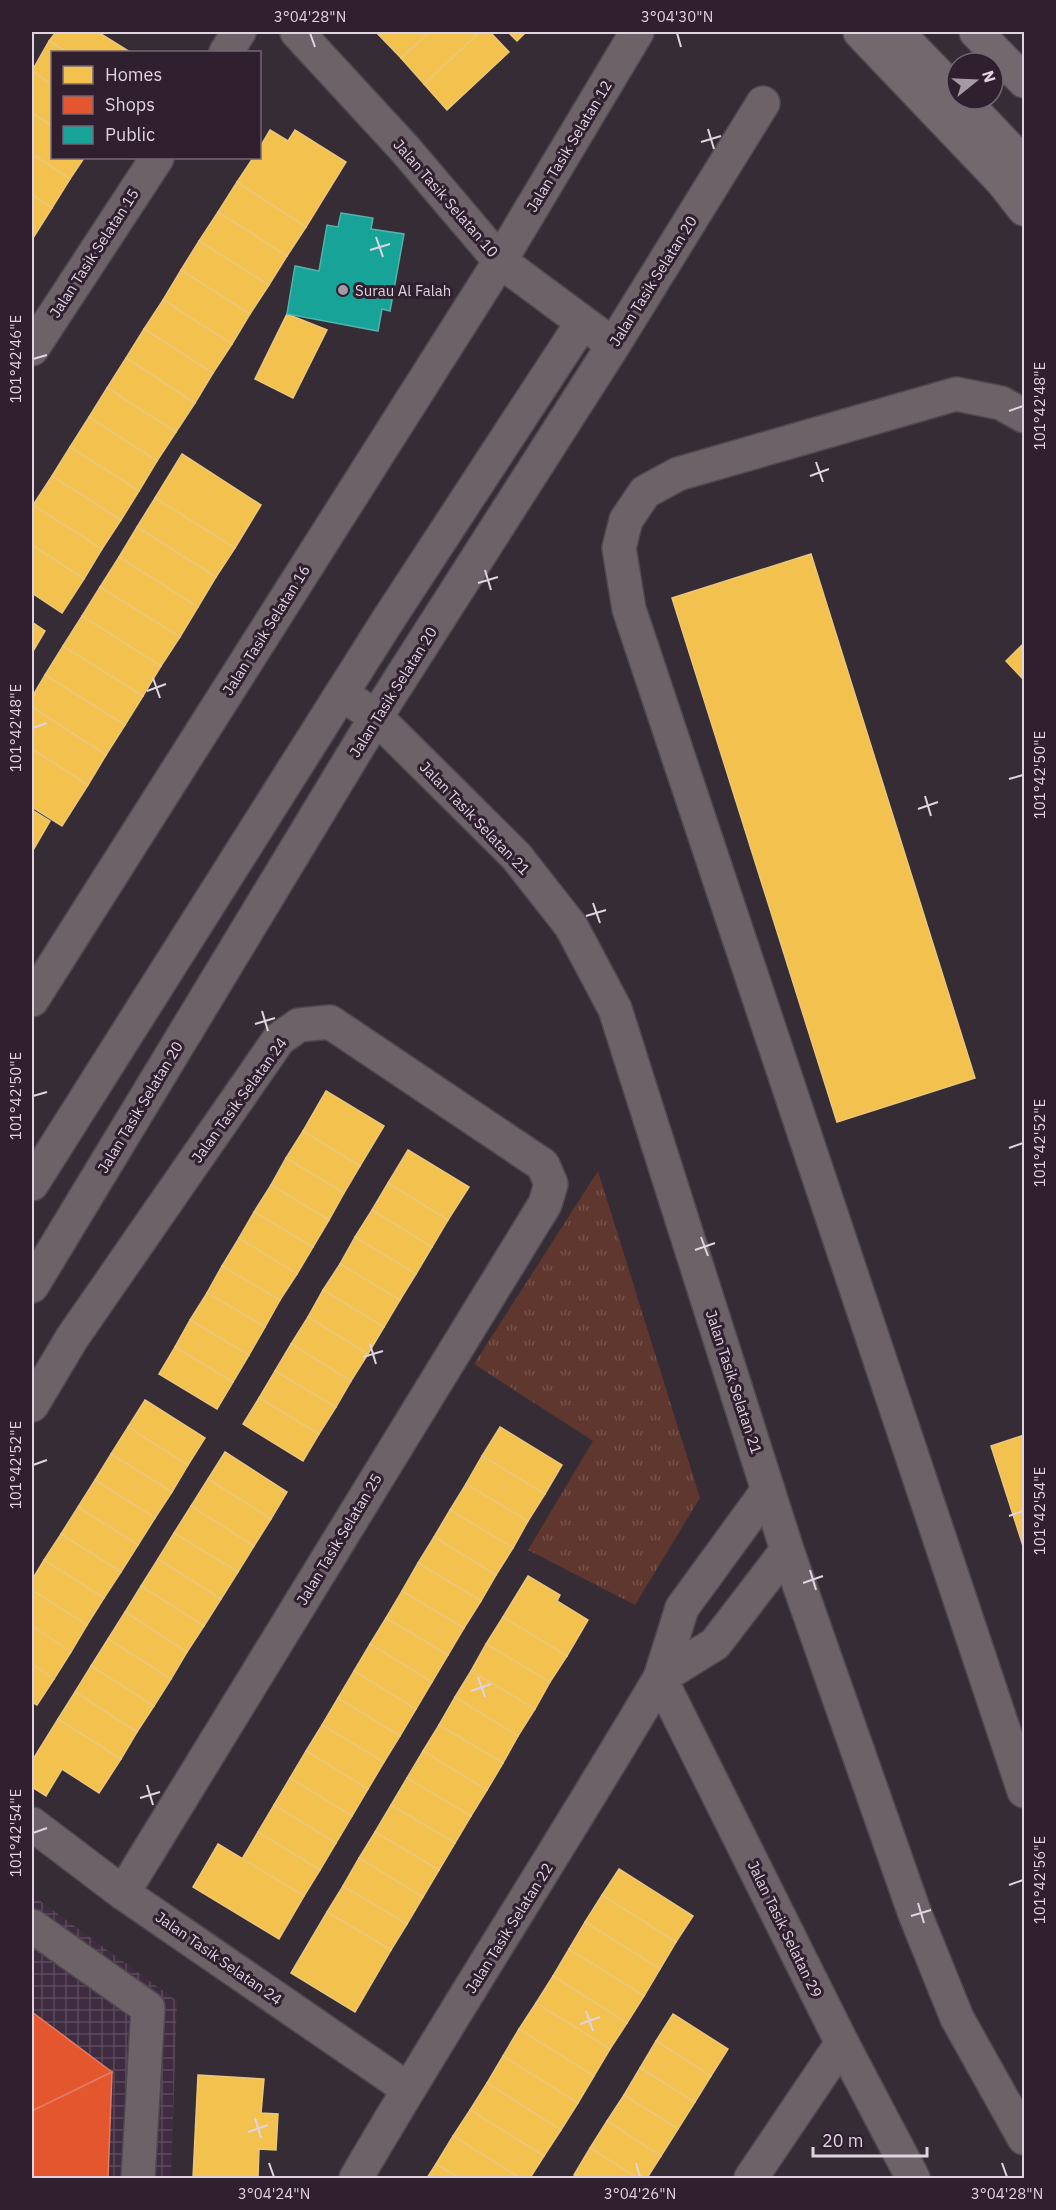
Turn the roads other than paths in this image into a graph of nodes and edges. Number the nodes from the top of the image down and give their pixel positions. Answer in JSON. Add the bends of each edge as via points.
{"nodes":[{"id":1,"x":239,"y":32,"type":"edge"},
{"id":2,"x":297,"y":32,"type":"edge"},
{"id":3,"x":637,"y":32,"type":"edge"},
{"id":4,"x":860,"y":32,"type":"edge"},
{"id":5,"x":897,"y":32,"type":"edge"},
{"id":6,"x":976,"y":32,"type":"edge"},
{"id":7,"x":227,"y":51,"type":"edge"},
{"id":8,"x":1024,"y":81,"type":"edge"},
{"id":9,"x":945,"y":82,"type":"edge"},
{"id":10,"x":764,"y":103,"type":"dead end"},
{"id":11,"x":973,"y":111,"type":"edge"},
{"id":12,"x":156,"y":159,"type":"edge"},
{"id":13,"x":1024,"y":164,"type":"edge"},
{"id":14,"x":1024,"y":209,"type":"edge"},
{"id":15,"x":500,"y":261,"type":"junction"},
{"id":16,"x":582,"y":323,"type":"junction"},
{"id":17,"x":614,"y":344,"type":"junction"},
{"id":18,"x":32,"y":349,"type":"edge"},
{"id":19,"x":1024,"y":416,"type":"edge"},
{"id":20,"x":388,"y":620,"type":"junction"},
{"id":21,"x":422,"y":645,"type":"junction"},
{"id":22,"x":342,"y":694,"type":"junction"},
{"id":23,"x":376,"y":717,"type":"junction"},
{"id":24,"x":32,"y":1000,"type":"edge"},
{"id":25,"x":32,"y":1184,"type":"edge"},
{"id":26,"x":551,"y":1184,"type":"joint"},
{"id":27,"x":32,"y":1286,"type":"edge"},
{"id":28,"x":32,"y":1405,"type":"edge"},
{"id":29,"x":768,"y":1490,"type":"junction"},
{"id":30,"x":787,"y":1550,"type":"junction"},
{"id":31,"x":660,"y":1678,"type":"junction"},
{"id":32,"x":1024,"y":1791,"type":"edge"},
{"id":33,"x":32,"y":1824,"type":"edge"},
{"id":34,"x":123,"y":1893,"type":"junction"},
{"id":35,"x":32,"y":1926,"type":"edge"},
{"id":36,"x":842,"y":2043,"type":"junction"},
{"id":37,"x":408,"y":2089,"type":"junction"},
{"id":38,"x":1024,"y":2138,"type":"edge"},
{"id":39,"x":138,"y":2178,"type":"edge"},
{"id":40,"x":356,"y":2178,"type":"edge"},
{"id":41,"x":752,"y":2178,"type":"edge"},
{"id":42,"x":913,"y":2178,"type":"edge"}],
"edges":[{"from":1,"to":7,"type":"street"},
{"from":2,"to":15,"type":"street","name":"Jalan Tasik Selatan 10","via":[[404,148]]},
{"from":3,"to":15,"type":"street","name":"Jalan Tasik Selatan 12"},
{"from":4,"to":14,"type":"highway"},
{"from":5,"to":9,"type":"highway"},
{"from":6,"to":8,"type":"highway"},
{"from":10,"to":17,"type":"street","name":"Jalan Tasik Selatan 20"},
{"from":11,"to":13,"type":"highway"},
{"from":12,"to":18,"type":"street","name":"Jalan Tasik Selatan 15"},
{"from":15,"to":16,"type":"street","name":"Jalan Tasik Selatan 10"},
{"from":15,"to":24,"type":"street","name":"Jalan Tasik Selatan 16"},
{"from":16,"to":17,"type":"street","name":"Jalan Tasik Selatan 10"},
{"from":16,"to":20,"type":"street"},
{"from":17,"to":21,"type":"street","name":"Jalan Tasik Selatan 20"},
{"from":19,"to":32,"type":"street","via":[[1002,403],[956,394],[678,474],[645,492],[626,520],[619,548],[629,609]]},
{"from":20,"to":21,"type":"street"},
{"from":20,"to":22,"type":"street"},
{"from":21,"to":23,"type":"street","name":"Jalan Tasik Selatan 20"},
{"from":22,"to":23,"type":"street","name":"Jalan Tasik Selatan 21"},
{"from":22,"to":25,"type":"street"},
{"from":23,"to":27,"type":"street","name":"Jalan Tasik Selatan 20"},
{"from":23,"to":29,"type":"street","name":"Jalan Tasik Selatan 21","via":[[516,856],[571,926],[615,1009]]},
{"from":26,"to":28,"type":"street","name":"Jalan Tasik Selatan 24","via":[[543,1165],[330,1022],[299,1024],[279,1039],[72,1338]]},
{"from":26,"to":34,"type":"street","name":"Jalan Tasik Selatan 25","via":[[545,1204]]},
{"from":29,"to":30,"type":"street","name":"Jalan Tasik Selatan 21"},
{"from":29,"to":31,"type":"street","name":"Jalan Tasik Selatan 22","via":[[682,1608]]},
{"from":30,"to":31,"type":"street","name":"Jalan Tasik Selatan 22","via":[[714,1644]]},
{"from":30,"to":38,"type":"street","name":"Jalan Tasik Selatan 21","via":[[919,1924],[957,2018]]},
{"from":31,"to":36,"type":"street","name":"Jalan Tasik Selatan 29"},
{"from":31,"to":37,"type":"street","name":"Jalan Tasik Selatan 22"},
{"from":33,"to":34,"type":"street","name":"Jalan Tasik Selatan 24"},
{"from":34,"to":37,"type":"street","name":"Jalan Tasik Selatan 24"},
{"from":35,"to":39,"type":"street","via":[[148,2008]]},
{"from":36,"to":41,"type":"street"},
{"from":36,"to":42,"type":"street","name":"Jalan Tasik Selatan 29"},
{"from":37,"to":40,"type":"street","name":"Jalan Tasik Selatan 22"}]}
